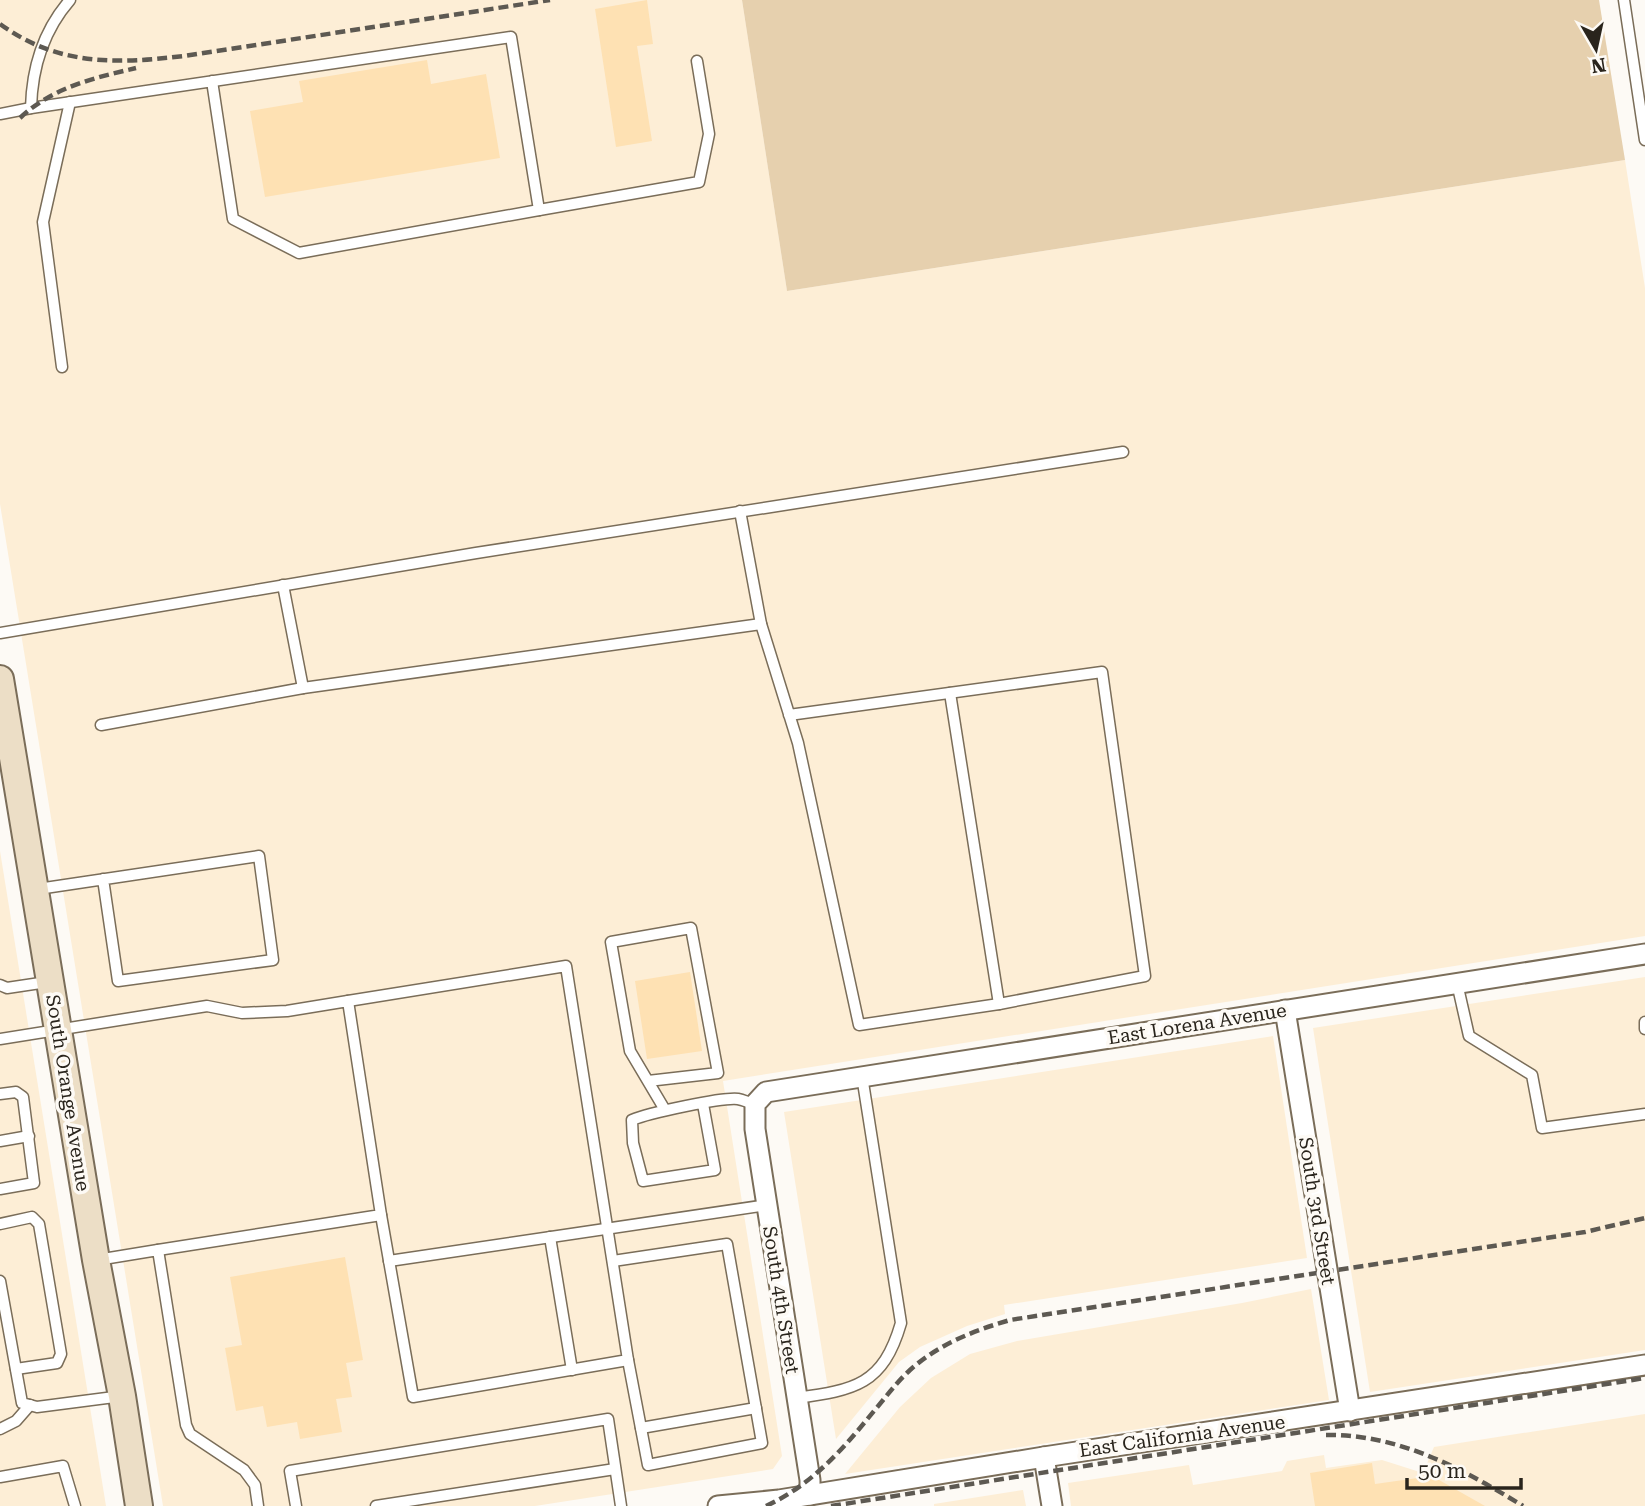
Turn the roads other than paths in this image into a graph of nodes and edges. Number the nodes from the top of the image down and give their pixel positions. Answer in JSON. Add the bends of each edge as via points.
{"nodes":[{"id":1,"x":70,"y":0,"type":"edge"},
{"id":2,"x":1624,"y":0,"type":"edge"},
{"id":3,"x":697,"y":61,"type":"dead end"},
{"id":4,"x":212,"y":81,"type":"junction"},
{"id":5,"x":70,"y":102,"type":"junction"},
{"id":6,"x":31,"y":108,"type":"junction"},
{"id":7,"x":0,"y":114,"type":"edge"},
{"id":8,"x":1645,"y":140,"type":"edge"},
{"id":9,"x":539,"y":210,"type":"junction"},
{"id":10,"x":62,"y":367,"type":"dead end"},
{"id":11,"x":1123,"y":452,"type":"dead end"},
{"id":12,"x":740,"y":511,"type":"junction"},
{"id":13,"x":283,"y":586,"type":"junction"},
{"id":14,"x":761,"y":624,"type":"junction"},
{"id":15,"x":0,"y":633,"type":"edge"},
{"id":16,"x":0,"y":679,"type":"edge"},
{"id":17,"x":303,"y":688,"type":"junction"},
{"id":18,"x":950,"y":693,"type":"junction"},
{"id":19,"x":789,"y":715,"type":"junction"},
{"id":20,"x":101,"y":725,"type":"dead end"},
{"id":21,"x":4,"y":731,"type":"edge"},
{"id":22,"x":103,"y":879,"type":"junction"},
{"id":23,"x":35,"y":890,"type":"junction"},
{"id":24,"x":1645,"y":954,"type":"edge"},
{"id":25,"x":50,"y":982,"type":"junction"},
{"id":26,"x":1457,"y":983,"type":"junction"},
{"id":27,"x":0,"y":985,"type":"edge"},
{"id":28,"x":348,"y":1001,"type":"junction"},
{"id":29,"x":999,"y":1004,"type":"junction"},
{"id":30,"x":1285,"y":1010,"type":"junction"},
{"id":31,"x":1645,"y":1022,"type":"edge"},
{"id":32,"x":1645,"y":1029,"type":"edge"},
{"id":33,"x":58,"y":1030,"type":"junction"},
{"id":34,"x":0,"y":1039,"type":"edge"},
{"id":35,"x":862,"y":1076,"type":"junction"},
{"id":36,"x":649,"y":1081,"type":"junction"},
{"id":37,"x":0,"y":1094,"type":"edge"},
{"id":38,"x":703,"y":1104,"type":"junction"},
{"id":39,"x":754,"y":1104,"type":"junction"},
{"id":40,"x":665,"y":1110,"type":"junction"},
{"id":41,"x":1645,"y":1114,"type":"edge"},
{"id":42,"x":29,"y":1136,"type":"junction"},
{"id":43,"x":0,"y":1140,"type":"edge"},
{"id":44,"x":0,"y":1189,"type":"edge"},
{"id":45,"x":767,"y":1205,"type":"junction"},
{"id":46,"x":381,"y":1215,"type":"junction"},
{"id":47,"x":0,"y":1224,"type":"edge"},
{"id":48,"x":607,"y":1228,"type":"junction"},
{"id":49,"x":550,"y":1237,"type":"junction"},
{"id":50,"x":158,"y":1250,"type":"junction"},
{"id":51,"x":96,"y":1260,"type":"junction"},
{"id":52,"x":389,"y":1261,"type":"junction"},
{"id":53,"x":612,"y":1261,"type":"junction"},
{"id":54,"x":0,"y":1282,"type":"edge"},
{"id":55,"x":628,"y":1360,"type":"junction"},
{"id":56,"x":1645,"y":1365,"type":"edge"},
{"id":57,"x":16,"y":1368,"type":"junction"},
{"id":58,"x":572,"y":1370,"type":"junction"},
{"id":59,"x":122,"y":1396,"type":"junction"},
{"id":60,"x":796,"y":1398,"type":"junction"},
{"id":61,"x":30,"y":1405,"type":"junction"},
{"id":62,"x":756,"y":1408,"type":"junction"},
{"id":63,"x":1350,"y":1411,"type":"junction"},
{"id":64,"x":641,"y":1428,"type":"junction"},
{"id":65,"x":0,"y":1429,"type":"edge"},
{"id":66,"x":1044,"y":1457,"type":"junction"},
{"id":67,"x":615,"y":1468,"type":"junction"},
{"id":68,"x":0,"y":1477,"type":"edge"},
{"id":69,"x":810,"y":1495,"type":"junction"},
{"id":70,"x":75,"y":1506,"type":"edge"},
{"id":71,"x":139,"y":1506,"type":"edge"},
{"id":72,"x":258,"y":1506,"type":"edge"},
{"id":73,"x":296,"y":1506,"type":"edge"},
{"id":74,"x":376,"y":1506,"type":"edge"},
{"id":75,"x":621,"y":1506,"type":"edge"},
{"id":76,"x":718,"y":1506,"type":"edge"},
{"id":77,"x":1052,"y":1506,"type":"edge"}],
"edges":[{"from":1,"to":6,"type":"lane","via":[[35,62]]},
{"from":2,"to":8,"type":"lane"},
{"from":3,"to":9,"type":"lane","via":[[709,134],[699,181]]},
{"from":4,"to":5,"type":"lane"},
{"from":4,"to":9,"type":"lane","via":[[233,219],[299,253]]},
{"from":4,"to":9,"type":"lane","via":[[511,37]]},
{"from":5,"to":6,"type":"lane"},
{"from":5,"to":10,"type":"lane","via":[[44,222]]},
{"from":6,"to":7,"type":"lane"},
{"from":11,"to":12,"type":"lane"},
{"from":12,"to":13,"type":"lane"},
{"from":12,"to":14,"type":"lane"},
{"from":13,"to":15,"type":"lane"},
{"from":13,"to":17,"type":"lane"},
{"from":14,"to":17,"type":"lane"},
{"from":14,"to":19,"type":"lane"},
{"from":16,"to":21,"type":"street","name":"South Orange Avenue"},
{"from":17,"to":20,"type":"lane"},
{"from":18,"to":19,"type":"lane"},
{"from":18,"to":29,"type":"lane"},
{"from":18,"to":29,"type":"lane","via":[[1102,672],[1145,976]]},
{"from":19,"to":29,"type":"lane","via":[[859,1025]]},
{"from":21,"to":23,"type":"street","name":"South Orange Avenue"},
{"from":22,"to":22,"type":"lane","via":[[118,981],[273,960],[259,856]]},
{"from":22,"to":23,"type":"lane"},
{"from":23,"to":25,"type":"street","name":"South Orange Avenue"},
{"from":24,"to":26,"type":"street","name":"East Lorena Avenue"},
{"from":25,"to":27,"type":"lane"},
{"from":25,"to":33,"type":"street","name":"South Orange Avenue"},
{"from":26,"to":30,"type":"street","name":"East Lorena Avenue"},
{"from":26,"to":41,"type":"lane","via":[[1469,1036],[1532,1075],[1542,1128]]},
{"from":28,"to":33,"type":"lane","via":[[242,1013],[207,1006]]},
{"from":28,"to":46,"type":"lane"},
{"from":28,"to":48,"type":"lane","via":[[566,966]]},
{"from":30,"to":35,"type":"street","name":"East Lorena Avenue"},
{"from":30,"to":63,"type":"street","name":"South 3rd Street"},
{"from":31,"to":32,"type":"lane"},
{"from":33,"to":34,"type":"lane"},
{"from":33,"to":51,"type":"street","name":"South Orange Avenue"},
{"from":35,"to":39,"type":"street","name":"East Lorena Avenue","via":[[766,1092]]},
{"from":35,"to":60,"type":"lane","via":[[901,1323],[895,1346],[872,1378],[838,1392]]},
{"from":36,"to":36,"type":"lane","via":[[630,1051],[611,942],[691,928],[718,1073]]},
{"from":36,"to":40,"type":"lane"},
{"from":37,"to":42,"type":"lane","via":[[16,1092],[23,1097]]},
{"from":38,"to":39,"type":"lane","via":[[737,1098]]},
{"from":38,"to":40,"type":"lane"},
{"from":38,"to":40,"type":"lane","via":[[715,1170],[643,1181],[632,1143],[632,1120]]},
{"from":39,"to":45,"type":"street","name":"South 4th Street"},
{"from":42,"to":43,"type":"lane"},
{"from":42,"to":44,"type":"lane","via":[[34,1183]]},
{"from":45,"to":48,"type":"lane"},
{"from":45,"to":60,"type":"street","name":"South 4th Street"},
{"from":46,"to":50,"type":"lane"},
{"from":46,"to":52,"type":"lane"},
{"from":47,"to":57,"type":"lane","via":[[32,1217],[39,1224],[61,1354],[57,1363]]},
{"from":48,"to":49,"type":"lane"},
{"from":48,"to":53,"type":"lane"},
{"from":49,"to":52,"type":"lane"},
{"from":49,"to":58,"type":"lane"},
{"from":50,"to":51,"type":"lane"},
{"from":50,"to":72,"type":"lane","via":[[186,1424],[190,1434],[244,1471],[255,1485]]},
{"from":51,"to":59,"type":"street","name":"South Orange Avenue"},
{"from":52,"to":58,"type":"lane","via":[[413,1397]]},
{"from":53,"to":55,"type":"lane"},
{"from":53,"to":62,"type":"lane","via":[[727,1244]]},
{"from":54,"to":57,"type":"lane"},
{"from":55,"to":58,"type":"lane"},
{"from":55,"to":64,"type":"lane"},
{"from":56,"to":63,"type":"street","name":"East California Avenue"},
{"from":57,"to":61,"type":"lane","via":[[22,1403]]},
{"from":59,"to":61,"type":"lane"},
{"from":59,"to":71,"type":"street","name":"South Orange Avenue"},
{"from":60,"to":69,"type":"street","name":"South 4th Street"},
{"from":61,"to":65,"type":"lane","via":[[16,1421]]},
{"from":62,"to":64,"type":"lane"},
{"from":62,"to":64,"type":"lane","via":[[762,1443],[648,1465]]},
{"from":63,"to":66,"type":"street","name":"East California Avenue"},
{"from":66,"to":69,"type":"street","name":"East California Avenue"},
{"from":66,"to":77,"type":"street"},
{"from":67,"to":73,"type":"lane","via":[[608,1419],[290,1471]]},
{"from":67,"to":74,"type":"lane"},
{"from":67,"to":75,"type":"lane"},
{"from":68,"to":70,"type":"lane","via":[[63,1466]]},
{"from":69,"to":76,"type":"street","name":"East California Avenue"}]}
